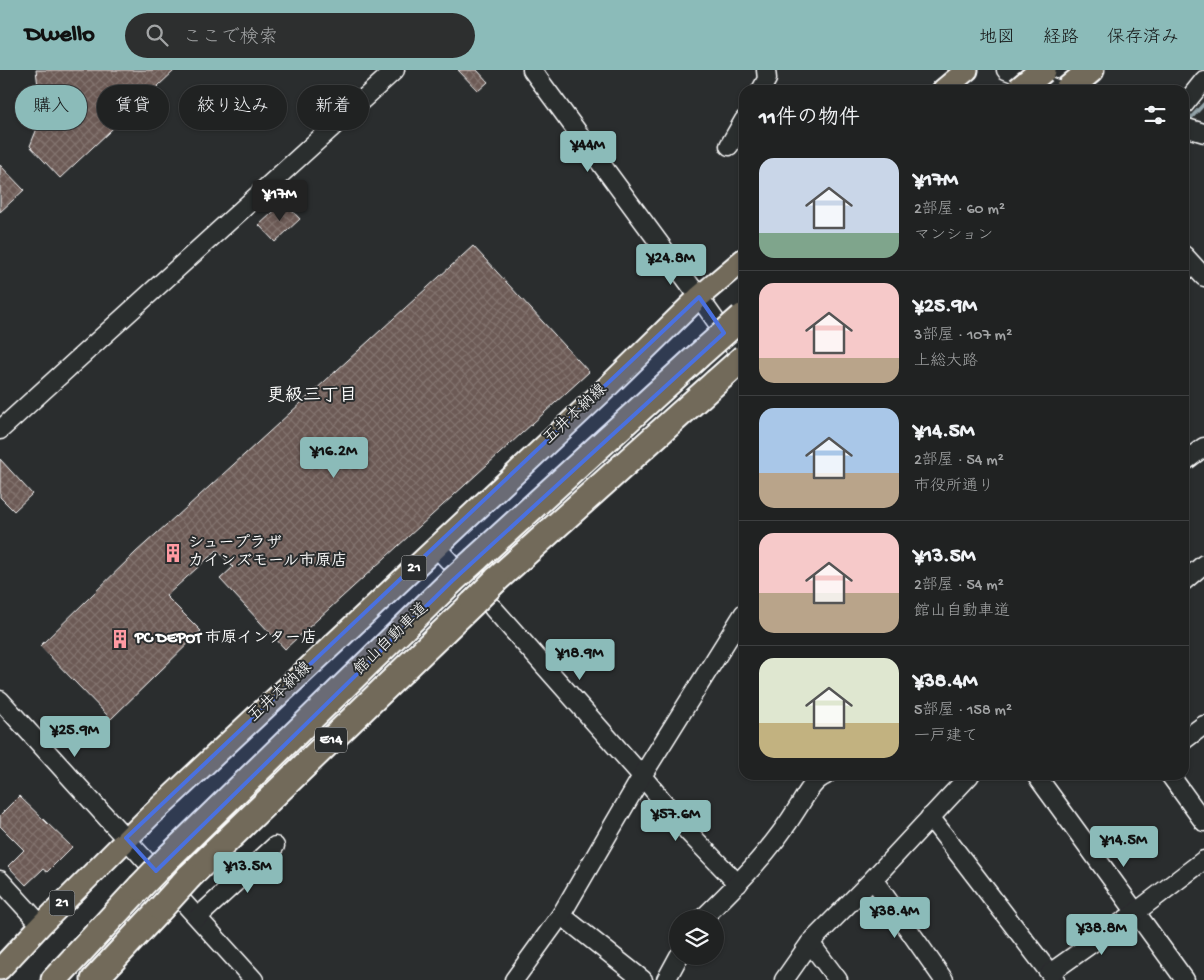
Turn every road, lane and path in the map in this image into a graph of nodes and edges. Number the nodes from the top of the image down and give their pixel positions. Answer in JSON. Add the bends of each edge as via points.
{"nodes":[{"id":1,"x":395,"y":70,"type":"edge"},
{"id":2,"x":532,"y":70,"type":"edge"},
{"id":3,"x":766,"y":70,"type":"edge"},
{"id":4,"x":966,"y":70,"type":"edge"},
{"id":5,"x":1006,"y":70,"type":"edge"},
{"id":6,"x":1043,"y":70,"type":"edge"},
{"id":7,"x":1204,"y":80,"type":"edge"},
{"id":8,"x":764,"y":85,"type":"edge"},
{"id":9,"x":949,"y":85,"type":"edge"},
{"id":10,"x":1024,"y":85,"type":"edge"},
{"id":11,"x":1046,"y":85,"type":"edge"},
{"id":12,"x":1189,"y":99,"type":"edge"},
{"id":13,"x":739,"y":129,"type":"edge"},
{"id":14,"x":1189,"y":129,"type":"edge"},
{"id":15,"x":1204,"y":134,"type":"edge"},
{"id":16,"x":729,"y":146,"type":"dead end"},
{"id":17,"x":1189,"y":260,"type":"edge"},
{"id":18,"x":739,"y":263,"type":"edge"},
{"id":19,"x":1204,"y":277,"type":"edge"},
{"id":20,"x":699,"y":297,"type":"junction"},
{"id":21,"x":739,"y":320,"type":"edge"},
{"id":22,"x":739,"y":354,"type":"edge"},
{"id":23,"x":739,"y":361,"type":"edge"},
{"id":24,"x":0,"y":430,"type":"edge"},
{"id":25,"x":1204,"y":447,"type":"edge"},
{"id":26,"x":1189,"y":458,"type":"edge"},
{"id":27,"x":446,"y":563,"type":"junction"},
{"id":28,"x":1204,"y":564,"type":"edge"},
{"id":29,"x":1189,"y":577,"type":"edge"},
{"id":30,"x":483,"y":606,"type":"junction"},
{"id":31,"x":739,"y":621,"type":"edge"},
{"id":32,"x":0,"y":700,"type":"edge"},
{"id":33,"x":1204,"y":726,"type":"edge"},
{"id":34,"x":1189,"y":736,"type":"edge"},
{"id":35,"x":642,"y":776,"type":"junction"},
{"id":36,"x":820,"y":780,"type":"edge"},
{"id":37,"x":965,"y":780,"type":"edge"},
{"id":38,"x":1040,"y":780,"type":"edge"},
{"id":39,"x":1174,"y":780,"type":"edge"},
{"id":40,"x":930,"y":817,"type":"junction"},
{"id":41,"x":1204,"y":822,"type":"edge"},
{"id":42,"x":126,"y":838,"type":"junction"},
{"id":43,"x":275,"y":846,"type":"dead end"},
{"id":44,"x":1204,"y":860,"type":"edge"},
{"id":45,"x":873,"y":879,"type":"junction"},
{"id":46,"x":0,"y":880,"type":"edge"},
{"id":47,"x":738,"y":884,"type":"junction"},
{"id":48,"x":711,"y":910,"type":"edge"},
{"id":49,"x":1136,"y":912,"type":"junction"},
{"id":50,"x":561,"y":915,"type":"junction"},
{"id":51,"x":198,"y":917,"type":"junction"},
{"id":52,"x":41,"y":925,"type":"junction"},
{"id":53,"x":810,"y":943,"type":"junction"},
{"id":54,"x":674,"y":965,"type":"edge"},
{"id":55,"x":0,"y":969,"type":"edge"},
{"id":56,"x":1052,"y":976,"type":"edge"},
{"id":57,"x":54,"y":980,"type":"edge"},
{"id":58,"x":94,"y":980,"type":"edge"},
{"id":59,"x":254,"y":980,"type":"edge"},
{"id":60,"x":514,"y":980,"type":"edge"},
{"id":61,"x":643,"y":980,"type":"edge"},
{"id":62,"x":666,"y":980,"type":"edge"},
{"id":63,"x":784,"y":980,"type":"edge"},
{"id":64,"x":838,"y":980,"type":"edge"},
{"id":65,"x":944,"y":980,"type":"edge"},
{"id":66,"x":1185,"y":980,"type":"edge"}],
"edges":[{"from":1,"to":24,"type":"street"},
{"from":2,"to":20,"type":"street"},
{"from":3,"to":8,"type":"street"},
{"from":4,"to":9,"type":"main road"},
{"from":5,"to":11,"type":"street"},
{"from":6,"to":10,"type":"highway","bridge":true},
{"from":7,"to":12,"type":"street"},
{"from":13,"to":16,"type":"street"},
{"from":14,"to":15,"type":"street"},
{"from":17,"to":19,"type":"street"},
{"from":18,"to":20,"type":"main road","name":"五井本納線","number":"21"},
{"from":20,"to":22,"type":"street"},
{"from":20,"to":27,"type":"main road","name":"五井本納線","number":"21","via":[[600,394]]},
{"from":21,"to":27,"type":"highway","name":"館山自動車道","number":"E14","bridge":true,"via":[[476,559]]},
{"from":23,"to":30,"type":"highway","name":"館山自動車道","number":"E14","bridge":true,"via":[[496,580]]},
{"from":25,"to":26,"type":"street"},
{"from":27,"to":42,"type":"main road","name":"五井本納線","number":"21"},
{"from":27,"to":57,"type":"highway","name":"館山自動車道","number":"E14","bridge":true},
{"from":28,"to":29,"type":"street"},
{"from":30,"to":35,"type":"street"},
{"from":30,"to":58,"type":"highway","name":"館山自動車道","number":"E14","bridge":true,"via":[[189,877]]},
{"from":31,"to":35,"type":"street"},
{"from":32,"to":42,"type":"street"},
{"from":33,"to":34,"type":"street"},
{"from":35,"to":47,"type":"street"},
{"from":35,"to":50,"type":"street"},
{"from":36,"to":47,"type":"street","via":[[782,833]]},
{"from":37,"to":40,"type":"street"},
{"from":38,"to":49,"type":"street"},
{"from":39,"to":41,"type":"street"},
{"from":40,"to":45,"type":"street"},
{"from":40,"to":56,"type":"street"},
{"from":42,"to":51,"type":"street"},
{"from":42,"to":52,"type":"main road","name":"五井本納線","number":"21"},
{"from":43,"to":51,"type":"street"},
{"from":44,"to":49,"type":"street"},
{"from":45,"to":53,"type":"street"},
{"from":45,"to":65,"type":"street"},
{"from":46,"to":52,"type":"street"},
{"from":47,"to":48,"type":"street"},
{"from":49,"to":56,"type":"street"},
{"from":49,"to":66,"type":"street"},
{"from":50,"to":60,"type":"street"},
{"from":50,"to":61,"type":"street"},
{"from":51,"to":59,"type":"street"},
{"from":52,"to":55,"type":"main road","name":"五井本納線","number":"21"},
{"from":53,"to":63,"type":"street"},
{"from":53,"to":64,"type":"street"},
{"from":54,"to":62,"type":"street"}]}
